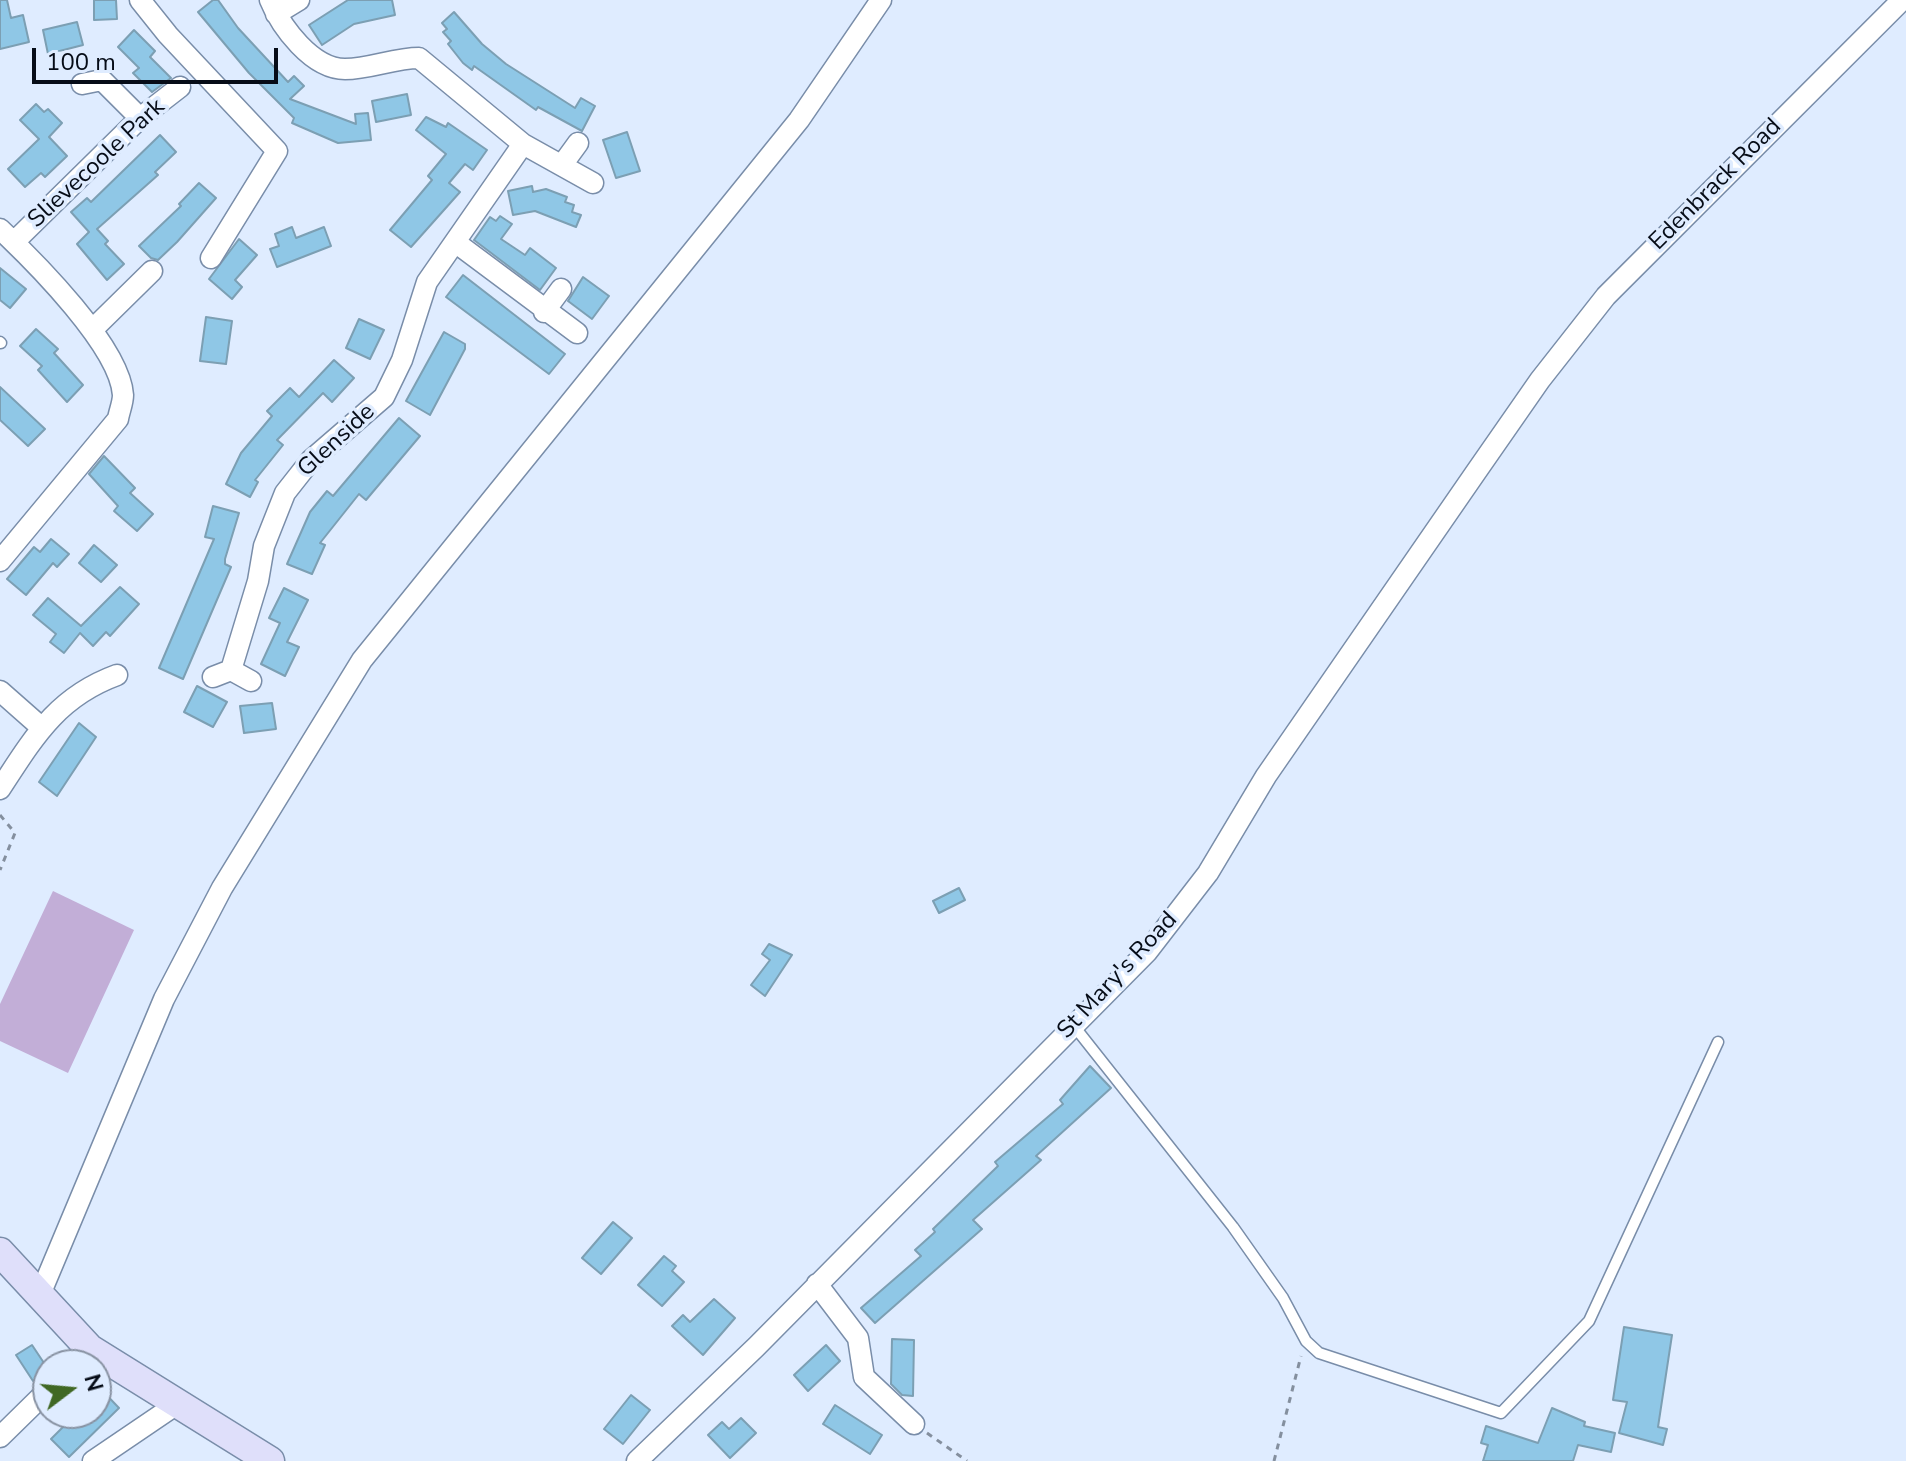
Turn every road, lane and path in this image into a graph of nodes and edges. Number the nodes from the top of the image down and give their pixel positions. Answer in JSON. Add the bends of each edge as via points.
{"nodes":[{"id":1,"x":140,"y":0,"type":"edge"},
{"id":2,"x":299,"y":0,"type":"edge"},
{"id":3,"x":881,"y":0,"type":"edge"},
{"id":4,"x":1902,"y":0,"type":"edge"},
{"id":5,"x":273,"y":7,"type":"edge"},
{"id":6,"x":82,"y":84,"type":"dead end"},
{"id":7,"x":180,"y":87,"type":"dead end"},
{"id":8,"x":140,"y":118,"type":"junction"},
{"id":9,"x":578,"y":143,"type":"dead end"},
{"id":10,"x":523,"y":144,"type":"junction"},
{"id":11,"x":562,"y":165,"type":"junction"},
{"id":12,"x":593,"y":183,"type":"dead end"},
{"id":13,"x":7,"y":235,"type":"edge"},
{"id":14,"x":455,"y":242,"type":"junction"},
{"id":15,"x":211,"y":258,"type":"dead end"},
{"id":16,"x":152,"y":271,"type":"dead end"},
{"id":17,"x":561,"y":289,"type":"dead end"},
{"id":18,"x":544,"y":312,"type":"junction"},
{"id":19,"x":92,"y":330,"type":"junction"},
{"id":20,"x":577,"y":333,"type":"dead end"},
{"id":21,"x":1540,"y":380,"type":"joint"},
{"id":22,"x":0,"y":561,"type":"edge"},
{"id":23,"x":117,"y":675,"type":"dead end"},
{"id":24,"x":251,"y":681,"type":"dead end"},
{"id":25,"x":0,"y":691,"type":"edge"},
{"id":26,"x":42,"y":728,"type":"junction"},
{"id":27,"x":0,"y":789,"type":"edge"},
{"id":28,"x":0,"y":815,"type":"edge"},
{"id":29,"x":0,"y":870,"type":"edge"},
{"id":30,"x":1074,"y":1026,"type":"junction"},
{"id":31,"x":1718,"y":1042,"type":"dead end"},
{"id":32,"x":2,"y":1258,"type":"edge"},
{"id":33,"x":817,"y":1284,"type":"junction"},
{"id":34,"x":39,"y":1297,"type":"junction"},
{"id":35,"x":1306,"y":1341,"type":"junction"},
{"id":36,"x":76,"y":1349,"type":"edge"},
{"id":37,"x":112,"y":1372,"type":"edge"},
{"id":38,"x":177,"y":1404,"type":"junction"},
{"id":39,"x":32,"y":1406,"type":"edge"},
{"id":40,"x":914,"y":1424,"type":"joint"},
{"id":41,"x":0,"y":1437,"type":"edge"},
{"id":42,"x":93,"y":1461,"type":"edge"},
{"id":43,"x":270,"y":1461,"type":"edge"},
{"id":44,"x":637,"y":1461,"type":"edge"},
{"id":45,"x":967,"y":1461,"type":"edge"},
{"id":46,"x":1274,"y":1461,"type":"edge"}],
"edges":[{"from":1,"to":15,"type":"street","via":[[277,151]]},
{"from":2,"to":5,"type":"street"},
{"from":3,"to":34,"type":"street","via":[[770,156],[362,660],[222,888],[164,999]]},
{"from":4,"to":21,"type":"street","name":"Edenbrack Road","via":[[1606,296]]},
{"from":5,"to":10,"type":"street","via":[[292,36],[323,63],[343,69],[412,58],[426,61]]},
{"from":6,"to":8,"type":"street","via":[[102,80]]},
{"from":7,"to":8,"type":"street","name":"Slievecoole Park"},
{"from":8,"to":13,"type":"street","name":"Slievecoole Park"},
{"from":9,"to":11,"type":"street"},
{"from":10,"to":11,"type":"street"},
{"from":10,"to":14,"type":"street","name":"Glenside"},
{"from":11,"to":12,"type":"street"},
{"from":13,"to":19,"type":"street"},
{"from":14,"to":18,"type":"street"},
{"from":14,"to":24,"type":"street","name":"Glenside","via":[[427,282],[384,397],[311,460],[285,493],[222,673]]},
{"from":16,"to":19,"type":"street"},
{"from":17,"to":18,"type":"street"},
{"from":18,"to":20,"type":"street"},
{"from":19,"to":22,"type":"street","via":[[112,358],[123,396],[118,419]]},
{"from":21,"to":30,"type":"street","name":"St Mary's Road","via":[[1266,776],[1208,873],[1147,952]]},
{"from":23,"to":26,"type":"street","via":[[84,687]]},
{"from":25,"to":26,"type":"street"},
{"from":26,"to":27,"type":"street"},
{"from":28,"to":29,"type":"path","via":[[15,833]]},
{"from":30,"to":33,"type":"street","name":"St Mary's Road"},
{"from":30,"to":35,"type":"lane","via":[[1233,1227]]},
{"from":31,"to":35,"type":"lane","via":[[1589,1321],[1501,1413],[1319,1353]]},
{"from":32,"to":34,"type":"street"},
{"from":33,"to":40,"type":"street","via":[[858,1338],[864,1377]]},
{"from":33,"to":44,"type":"street","name":"St Mary's Road"},
{"from":34,"to":36,"type":"street"},
{"from":35,"to":46,"type":"path"},
{"from":37,"to":38,"type":"street"},
{"from":38,"to":42,"type":"street"},
{"from":38,"to":43,"type":"street"},
{"from":39,"to":41,"type":"street"},
{"from":40,"to":45,"type":"path"}]}
